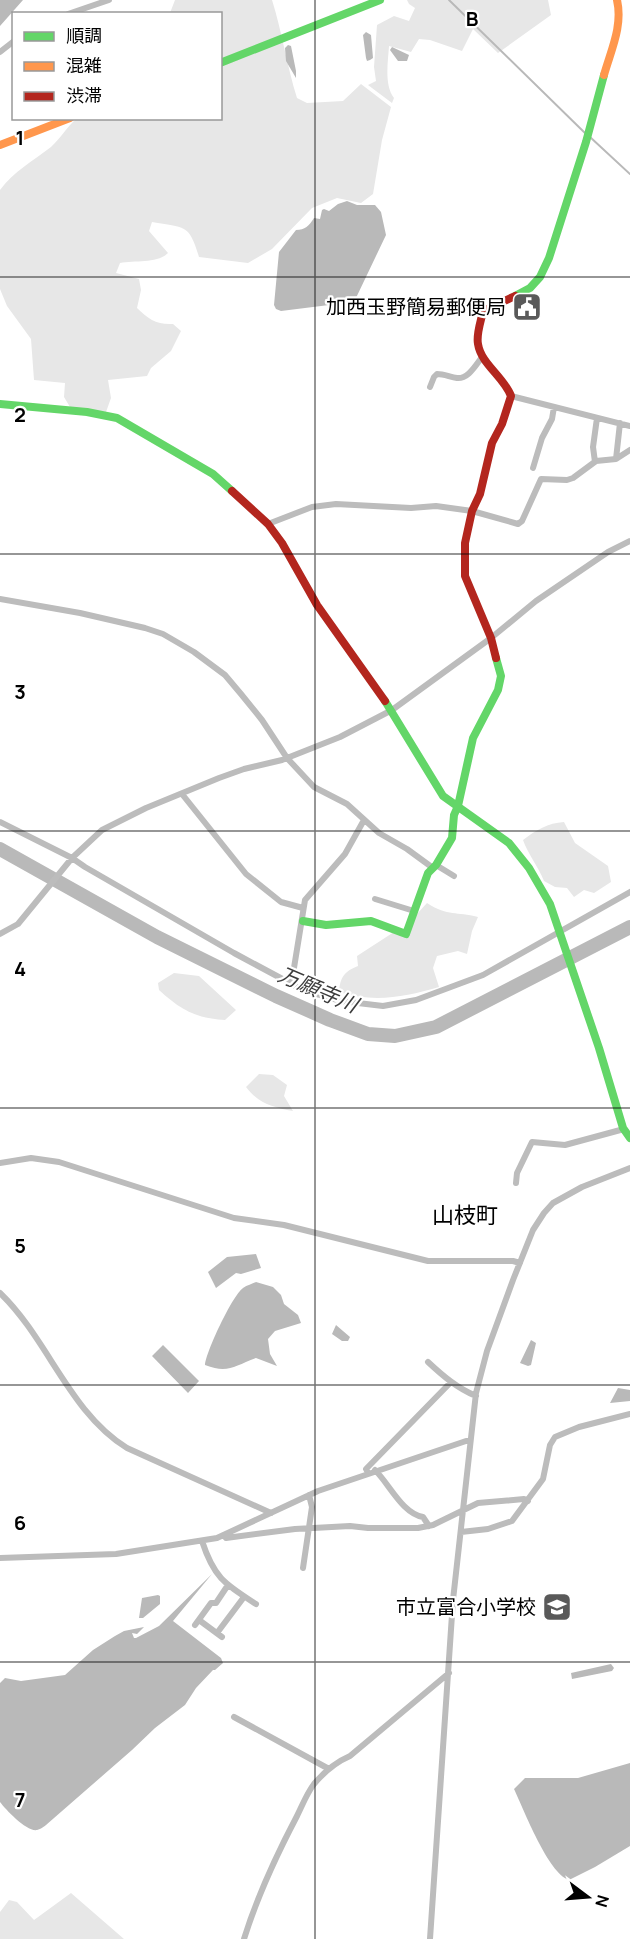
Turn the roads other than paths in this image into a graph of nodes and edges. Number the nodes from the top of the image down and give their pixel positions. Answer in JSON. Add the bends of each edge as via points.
{"nodes":[{"id":1,"x":109,"y":0,"type":"edge"},
{"id":2,"x":380,"y":0,"type":"edge"},
{"id":3,"x":617,"y":0,"type":"edge"},
{"id":4,"x":74,"y":12,"type":"edge"},
{"id":5,"x":12,"y":43,"type":"edge"},
{"id":6,"x":0,"y":52,"type":"edge"},
{"id":7,"x":222,"y":62,"type":"edge"},
{"id":8,"x":65,"y":120,"type":"edge"},
{"id":9,"x":0,"y":146,"type":"edge"},
{"id":10,"x":483,"y":357,"type":"junction"},
{"id":11,"x":430,"y":387,"type":"dead end"},
{"id":12,"x":511,"y":396,"type":"junction"},
{"id":13,"x":0,"y":404,"type":"edge"},
{"id":14,"x":554,"y":407,"type":"junction"},
{"id":15,"x":597,"y":418,"type":"junction"},
{"id":16,"x":620,"y":423,"type":"junction"},
{"id":17,"x":630,"y":426,"type":"edge"},
{"id":18,"x":630,"y":450,"type":"edge"},
{"id":19,"x":616,"y":459,"type":"junction"},
{"id":20,"x":595,"y":462,"type":"junction"},
{"id":21,"x":533,"y":468,"type":"dead end"},
{"id":22,"x":472,"y":511,"type":"junction"},
{"id":23,"x":268,"y":524,"type":"junction"},
{"id":24,"x":630,"y":541,"type":"edge"},
{"id":25,"x":0,"y":599,"type":"edge"},
{"id":26,"x":491,"y":638,"type":"junction"},
{"id":27,"x":392,"y":710,"type":"junction"},
{"id":28,"x":287,"y":758,"type":"junction"},
{"id":29,"x":182,"y":794,"type":"junction"},
{"id":30,"x":458,"y":806,"type":"junction"},
{"id":31,"x":364,"y":820,"type":"junction"},
{"id":32,"x":0,"y":822,"type":"edge"},
{"id":33,"x":71,"y":860,"type":"junction"},
{"id":34,"x":434,"y":866,"type":"junction"},
{"id":35,"x":454,"y":876,"type":"dead end"},
{"id":36,"x":630,"y":892,"type":"edge"},
{"id":37,"x":375,"y":899,"type":"dead end"},
{"id":38,"x":303,"y":908,"type":"junction"},
{"id":39,"x":414,"y":911,"type":"junction"},
{"id":40,"x":303,"y":921,"type":"junction"},
{"id":41,"x":559,"y":933,"type":"junction"},
{"id":42,"x":0,"y":934,"type":"edge"},
{"id":43,"x":289,"y":982,"type":"junction"},
{"id":44,"x":624,"y":1129,"type":"junction"},
{"id":45,"x":630,"y":1138,"type":"edge"},
{"id":46,"x":0,"y":1162,"type":"edge"},
{"id":47,"x":630,"y":1168,"type":"edge"},
{"id":48,"x":516,"y":1183,"type":"dead end"},
{"id":49,"x":520,"y":1263,"type":"junction"},
{"id":50,"x":0,"y":1293,"type":"edge"},
{"id":51,"x":428,"y":1362,"type":"dead end"},
{"id":52,"x":451,"y":1382,"type":"junction"},
{"id":53,"x":476,"y":1396,"type":"junction"},
{"id":54,"x":630,"y":1414,"type":"edge"},
{"id":55,"x":469,"y":1441,"type":"junction"},
{"id":56,"x":372,"y":1472,"type":"junction"},
{"id":57,"x":309,"y":1495,"type":"junction"},
{"id":58,"x":528,"y":1501,"type":"junction"},
{"id":59,"x":464,"y":1509,"type":"junction"},
{"id":60,"x":272,"y":1513,"type":"junction"},
{"id":61,"x":429,"y":1526,"type":"junction"},
{"id":62,"x":309,"y":1528,"type":"junction"},
{"id":63,"x":461,"y":1532,"type":"junction"},
{"id":64,"x":224,"y":1536,"type":"junction"},
{"id":65,"x":202,"y":1541,"type":"junction"},
{"id":66,"x":0,"y":1558,"type":"edge"},
{"id":67,"x":303,"y":1568,"type":"dead end"},
{"id":68,"x":228,"y":1585,"type":"junction"},
{"id":69,"x":244,"y":1596,"type":"junction"},
{"id":70,"x":256,"y":1604,"type":"dead end"},
{"id":71,"x":449,"y":1673,"type":"junction"},
{"id":72,"x":234,"y":1717,"type":"dead end"},
{"id":73,"x":329,"y":1769,"type":"junction"},
{"id":74,"x":244,"y":1939,"type":"edge"},
{"id":75,"x":430,"y":1939,"type":"edge"}],
"edges":[{"from":1,"to":4,"type":"street"},
{"from":2,"to":7,"type":"street"},
{"from":3,"to":10,"type":"street","via":[[619,23],[549,258],[530,288],[483,311],[478,344]]},
{"from":5,"to":6,"type":"street"},
{"from":8,"to":9,"type":"street"},
{"from":10,"to":11,"type":"street","via":[[463,377],[437,374]]},
{"from":10,"to":12,"type":"street"},
{"from":12,"to":14,"type":"street"},
{"from":12,"to":22,"type":"street"},
{"from":13,"to":23,"type":"street","via":[[117,418],[213,474]]},
{"from":14,"to":15,"type":"street"},
{"from":14,"to":21,"type":"street"},
{"from":15,"to":16,"type":"street"},
{"from":15,"to":20,"type":"street"},
{"from":16,"to":17,"type":"street"},
{"from":16,"to":19,"type":"street"},
{"from":18,"to":19,"type":"street"},
{"from":19,"to":20,"type":"street"},
{"from":20,"to":22,"type":"street","via":[[567,480],[541,479],[518,524]]},
{"from":22,"to":23,"type":"street","via":[[436,506],[336,504],[312,507]]},
{"from":22,"to":26,"type":"street","via":[[465,543],[465,576]]},
{"from":23,"to":27,"type":"street","via":[[317,605]]},
{"from":24,"to":26,"type":"street","via":[[546,595]]},
{"from":25,"to":28,"type":"street","via":[[80,613],[163,634],[225,675]]},
{"from":26,"to":27,"type":"street"},
{"from":26,"to":30,"type":"street","via":[[501,676],[498,690],[473,738]]},
{"from":27,"to":28,"type":"street"},
{"from":27,"to":30,"type":"street","via":[[443,796]]},
{"from":28,"to":29,"type":"street","via":[[244,769]]},
{"from":28,"to":31,"type":"street","via":[[314,787],[346,804]]},
{"from":29,"to":33,"type":"street","via":[[102,830]]},
{"from":29,"to":38,"type":"street","via":[[246,874],[281,902]]},
{"from":30,"to":34,"type":"street","via":[[452,838]]},
{"from":30,"to":41,"type":"street","via":[[509,843],[529,868],[550,904]]},
{"from":31,"to":34,"type":"street"},
{"from":31,"to":38,"type":"street","via":[[345,854],[305,900]]},
{"from":32,"to":33,"type":"street"},
{"from":33,"to":42,"type":"street","via":[[18,924]]},
{"from":33,"to":43,"type":"street"},
{"from":34,"to":35,"type":"street"},
{"from":34,"to":39,"type":"street"},
{"from":36,"to":41,"type":"street"},
{"from":37,"to":39,"type":"street"},
{"from":38,"to":40,"type":"street"},
{"from":39,"to":40,"type":"street","via":[[406,934],[371,921],[326,925]]},
{"from":40,"to":43,"type":"street"},
{"from":41,"to":43,"type":"street","via":[[483,975],[402,1003],[383,1006],[340,1001]]},
{"from":41,"to":44,"type":"street"},
{"from":44,"to":45,"type":"street"},
{"from":44,"to":48,"type":"street","via":[[565,1145],[532,1142]]},
{"from":46,"to":49,"type":"street","via":[[31,1158],[59,1162],[234,1218],[284,1225],[428,1261]]},
{"from":47,"to":49,"type":"street","via":[[582,1186],[553,1203],[533,1230]]},
{"from":49,"to":53,"type":"street","via":[[487,1351]]},
{"from":50,"to":60,"type":"street","via":[[80,1403],[111,1438]]},
{"from":51,"to":52,"type":"street"},
{"from":52,"to":53,"type":"street"},
{"from":52,"to":56,"type":"street","via":[[366,1469]]},
{"from":53,"to":55,"type":"street"},
{"from":54,"to":58,"type":"street","via":[[555,1437],[543,1479]]},
{"from":55,"to":56,"type":"street"},
{"from":55,"to":59,"type":"street"},
{"from":56,"to":57,"type":"street"},
{"from":56,"to":61,"type":"street","via":[[386,1481],[409,1512],[423,1517]]},
{"from":57,"to":60,"type":"street"},
{"from":57,"to":62,"type":"street"},
{"from":58,"to":59,"type":"street","via":[[491,1500]]},
{"from":58,"to":63,"type":"street","via":[[512,1521]]},
{"from":59,"to":61,"type":"street"},
{"from":59,"to":63,"type":"street"},
{"from":60,"to":64,"type":"street"},
{"from":61,"to":62,"type":"street"},
{"from":62,"to":64,"type":"street"},
{"from":62,"to":67,"type":"street"},
{"from":63,"to":71,"type":"street"},
{"from":64,"to":65,"type":"street"},
{"from":65,"to":66,"type":"street","via":[[116,1554]]},
{"from":65,"to":68,"type":"street","via":[[209,1563]]},
{"from":68,"to":69,"type":"street"},
{"from":68,"to":69,"type":"street","via":[[197,1623],[219,1635]]},
{"from":69,"to":70,"type":"street"},
{"from":71,"to":73,"type":"street"},
{"from":71,"to":75,"type":"street"},
{"from":72,"to":73,"type":"street"},
{"from":73,"to":74,"type":"street","via":[[313,1786],[286,1836]]}]}
